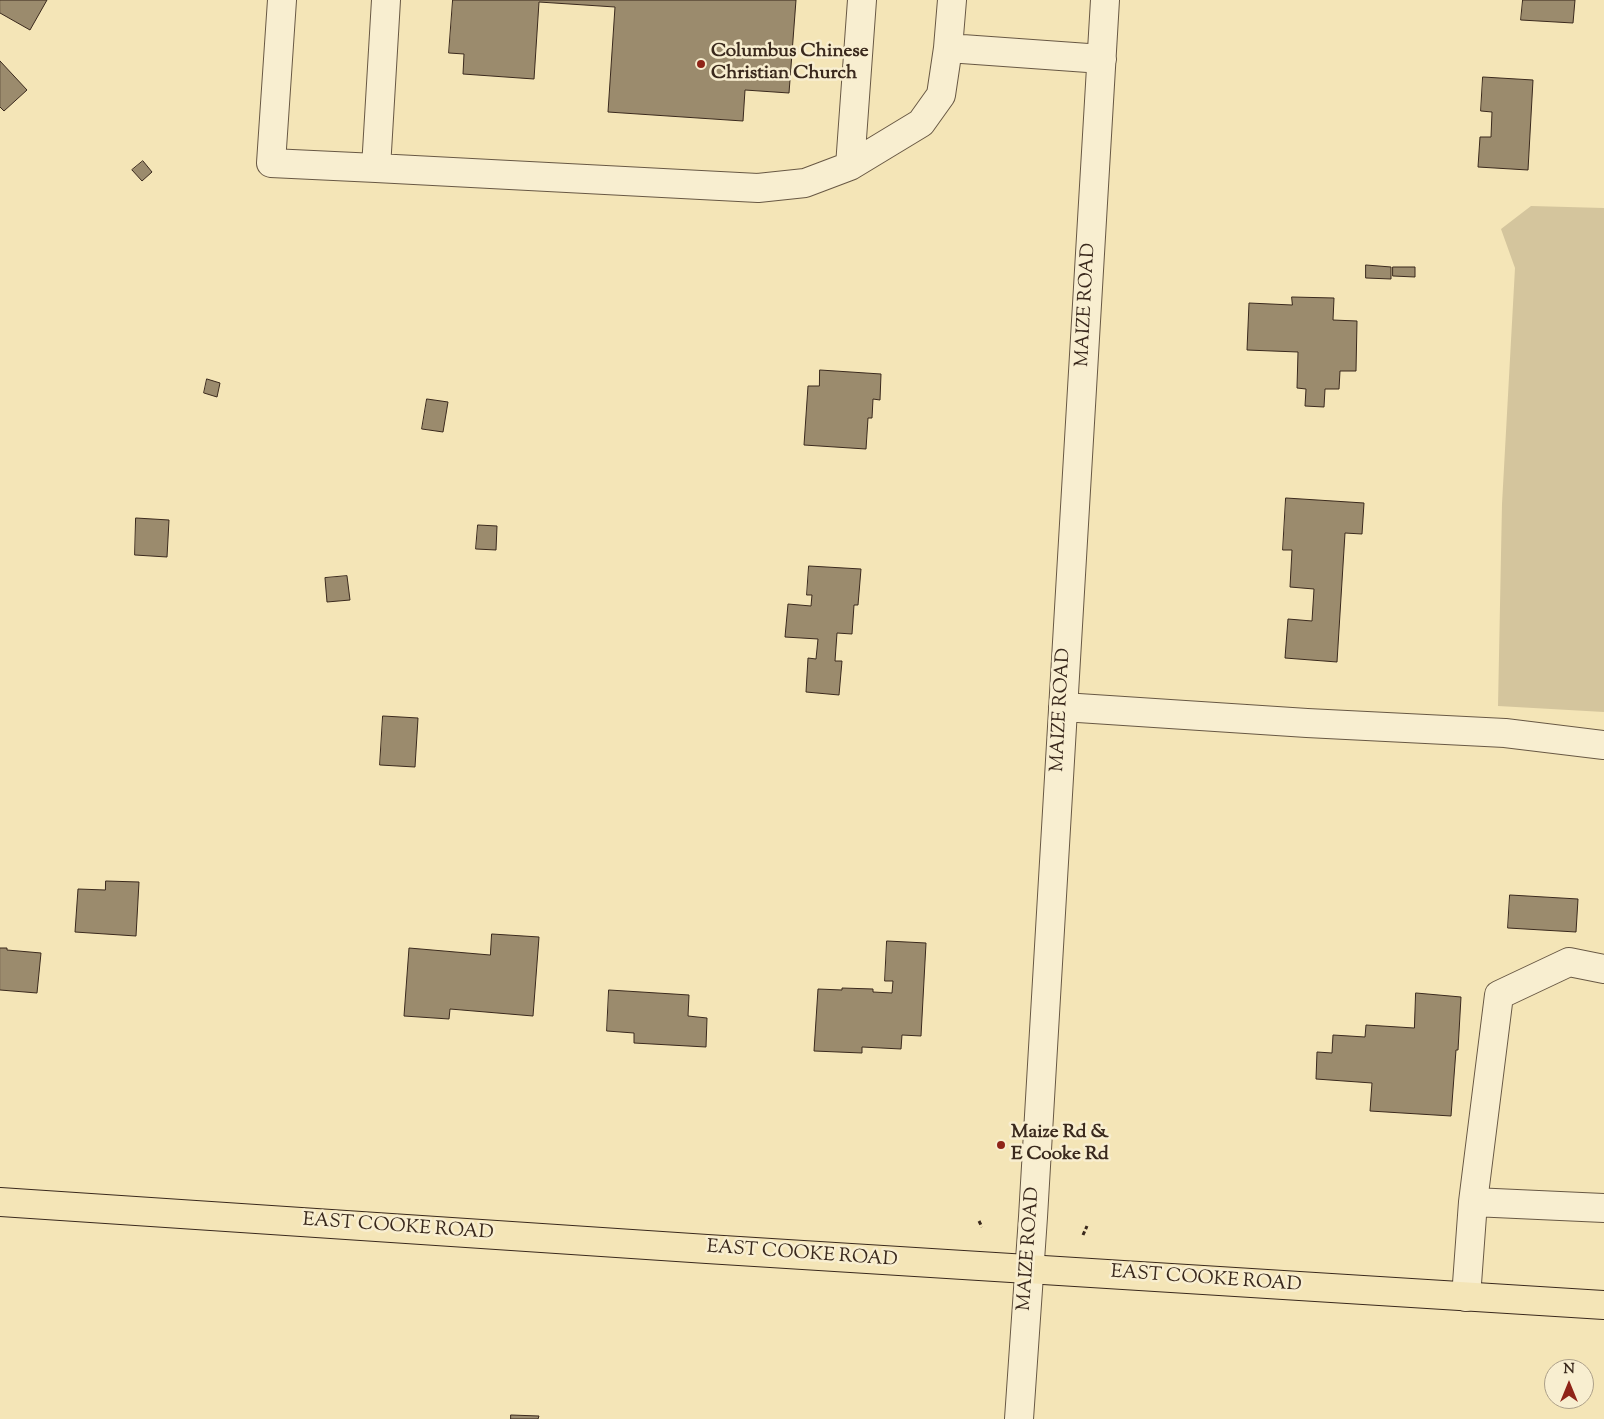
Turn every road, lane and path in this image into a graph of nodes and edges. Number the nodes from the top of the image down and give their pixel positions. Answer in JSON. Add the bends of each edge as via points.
{"nodes":[{"id":1,"x":282,"y":0,"type":"edge"},
{"id":2,"x":386,"y":0,"type":"edge"},
{"id":3,"x":862,"y":0,"type":"edge"},
{"id":4,"x":952,"y":0,"type":"edge"},
{"id":5,"x":1106,"y":0,"type":"edge"},
{"id":6,"x":948,"y":48,"type":"junction"},
{"id":7,"x":1102,"y":59,"type":"junction"},
{"id":8,"x":850,"y":166,"type":"junction"},
{"id":9,"x":376,"y":168,"type":"junction"},
{"id":10,"x":1063,"y":707,"type":"junction"},
{"id":11,"x":1604,"y":745,"type":"edge"},
{"id":12,"x":1604,"y":969,"type":"edge"},
{"id":13,"x":0,"y":1202,"type":"edge"},
{"id":14,"x":1473,"y":1202,"type":"junction"},
{"id":15,"x":1604,"y":1208,"type":"edge"},
{"id":16,"x":979,"y":1221,"type":"dead end"},
{"id":17,"x":1087,"y":1226,"type":"dead end"},
{"id":18,"x":982,"y":1227,"type":"dead end"},
{"id":19,"x":1083,"y":1235,"type":"dead end"},
{"id":20,"x":1029,"y":1270,"type":"junction"},
{"id":21,"x":1466,"y":1297,"type":"junction"},
{"id":22,"x":1604,"y":1305,"type":"edge"},
{"id":23,"x":1019,"y":1419,"type":"edge"}],
"edges":[{"from":1,"to":9,"type":"street","via":[[271,162]]},
{"from":2,"to":9,"type":"street"},
{"from":3,"to":8,"type":"street"},
{"from":4,"to":6,"type":"street"},
{"from":5,"to":7,"type":"street","name":"MAIZE ROAD"},
{"from":6,"to":7,"type":"street"},
{"from":6,"to":8,"type":"street","via":[[941,96],[921,123]]},
{"from":7,"to":10,"type":"street","name":"MAIZE ROAD"},
{"from":8,"to":9,"type":"street","via":[[805,183],[758,188]]},
{"from":10,"to":11,"type":"street","via":[[1506,733]]},
{"from":10,"to":20,"type":"street","name":"MAIZE ROAD"},
{"from":12,"to":14,"type":"street","via":[[1570,962],[1499,995]]},
{"from":13,"to":20,"type":"main road","name":"EAST COOKE ROAD"},
{"from":14,"to":15,"type":"street"},
{"from":14,"to":21,"type":"street"},
{"from":16,"to":18,"type":"path"},
{"from":17,"to":19,"type":"path"},
{"from":20,"to":21,"type":"main road","name":"EAST COOKE ROAD"},
{"from":20,"to":23,"type":"street","name":"MAIZE ROAD"},
{"from":21,"to":22,"type":"main road","name":"EAST COOKE ROAD"}]}
